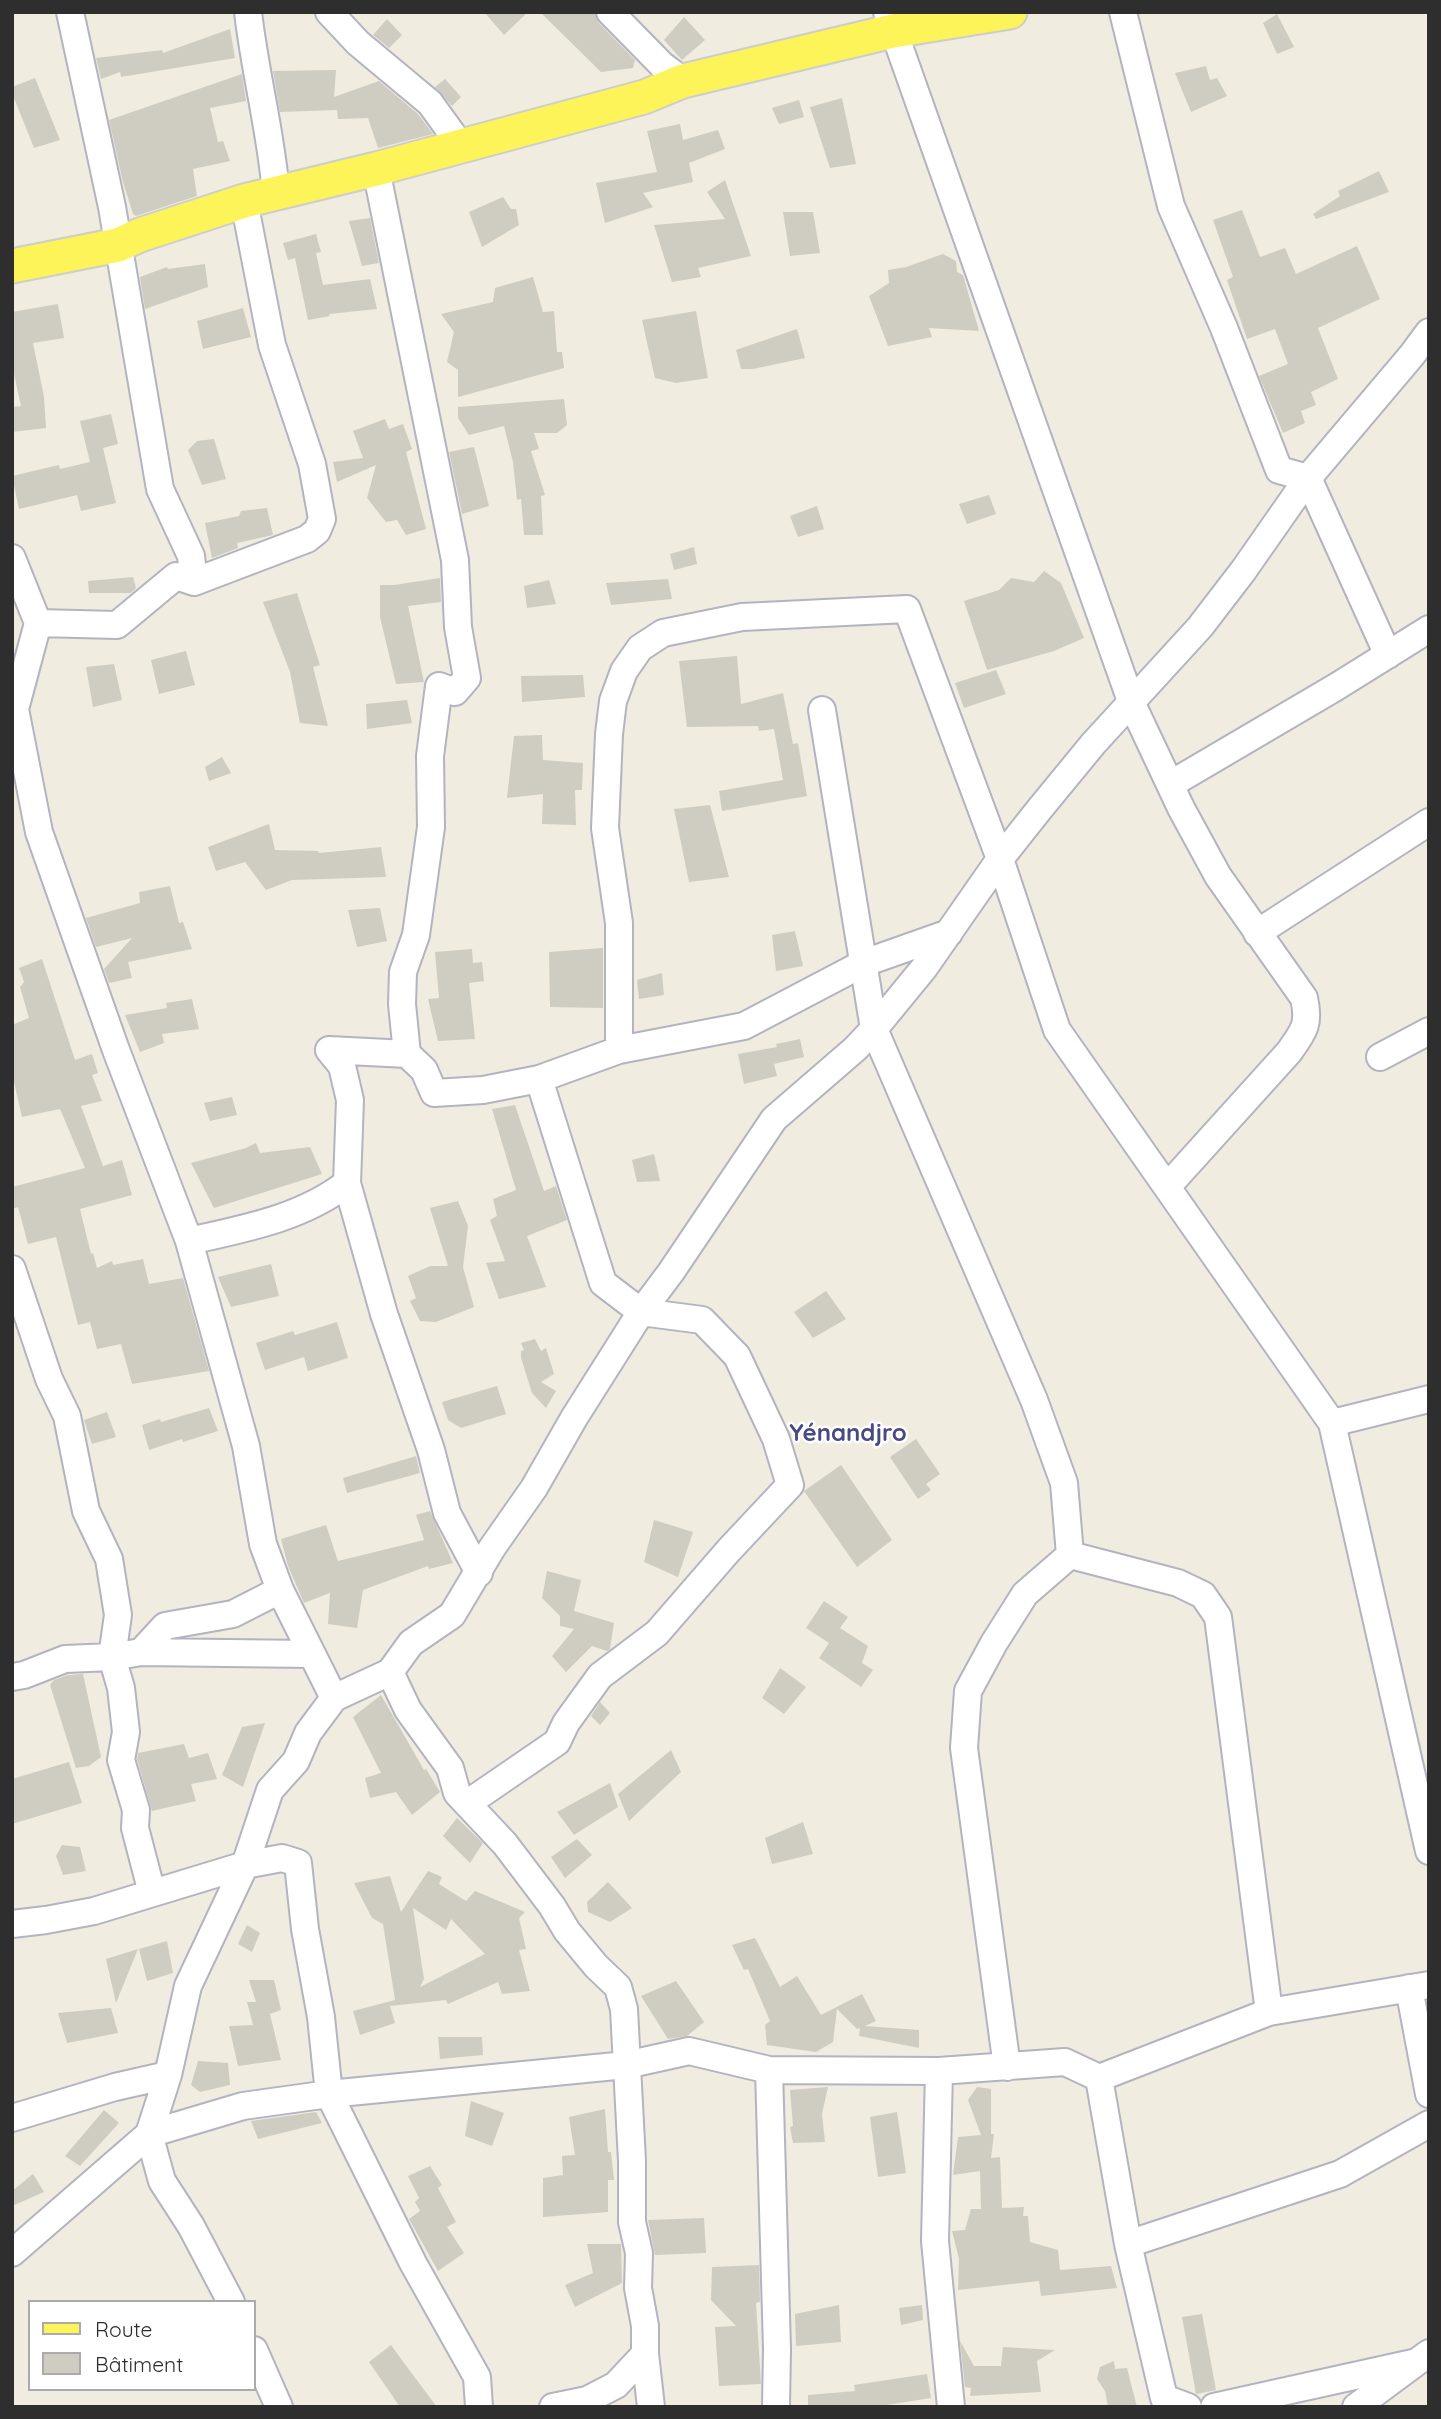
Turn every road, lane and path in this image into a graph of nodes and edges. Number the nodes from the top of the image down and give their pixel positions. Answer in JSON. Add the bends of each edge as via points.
{"nodes":[{"id":1,"x":70,"y":12,"type":"edge"},
{"id":2,"x":248,"y":12,"type":"edge"},
{"id":3,"x":329,"y":12,"type":"edge"},
{"id":4,"x":610,"y":12,"type":"edge"},
{"id":5,"x":1010,"y":12,"type":"edge"},
{"id":6,"x":1123,"y":12,"type":"edge"},
{"id":7,"x":890,"y":22,"type":"edge"},
{"id":8,"x":683,"y":80,"type":"junction"},
{"id":9,"x":461,"y":146,"type":"junction"},
{"id":10,"x":376,"y":169,"type":"junction"},
{"id":11,"x":276,"y":193,"type":"junction"},
{"id":12,"x":244,"y":201,"type":"junction"},
{"id":13,"x":118,"y":245,"type":"junction"},
{"id":14,"x":12,"y":266,"type":"edge"},
{"id":15,"x":1429,"y":332,"type":"edge"},
{"id":16,"x":1308,"y":478,"type":"junction"},
{"id":17,"x":12,"y":558,"type":"edge"},
{"id":18,"x":194,"y":582,"type":"junction"},
{"id":19,"x":38,"y":623,"type":"junction"},
{"id":20,"x":1429,"y":629,"type":"edge"},
{"id":21,"x":1388,"y":656,"type":"junction"},
{"id":22,"x":1132,"y":704,"type":"junction"},
{"id":23,"x":822,"y":710,"type":"dead end"},
{"id":24,"x":13,"y":711,"type":"edge"},
{"id":25,"x":1171,"y":784,"type":"junction"},
{"id":26,"x":1429,"y":822,"type":"edge"},
{"id":27,"x":1000,"y":859,"type":"junction"},
{"id":28,"x":949,"y":933,"type":"junction"},
{"id":29,"x":1256,"y":933,"type":"junction"},
{"id":30,"x":864,"y":963,"type":"junction"},
{"id":31,"x":874,"y":1029,"type":"junction"},
{"id":32,"x":1429,"y":1031,"type":"edge"},
{"id":33,"x":619,"y":1050,"type":"junction"},
{"id":34,"x":408,"y":1054,"type":"junction"},
{"id":35,"x":1380,"y":1057,"type":"dead end"},
{"id":36,"x":538,"y":1079,"type":"junction"},
{"id":37,"x":347,"y":1183,"type":"junction"},
{"id":38,"x":1167,"y":1187,"type":"junction"},
{"id":39,"x":189,"y":1241,"type":"junction"},
{"id":40,"x":12,"y":1269,"type":"edge"},
{"id":41,"x":642,"y":1312,"type":"junction"},
{"id":42,"x":1429,"y":1399,"type":"edge"},
{"id":43,"x":1332,"y":1423,"type":"junction"},
{"id":44,"x":1070,"y":1555,"type":"junction"},
{"id":45,"x":479,"y":1573,"type":"junction"},
{"id":46,"x":280,"y":1590,"type":"junction"},
{"id":47,"x":141,"y":1651,"type":"junction"},
{"id":48,"x":311,"y":1654,"type":"junction"},
{"id":49,"x":112,"y":1657,"type":"junction"},
{"id":50,"x":390,"y":1672,"type":"junction"},
{"id":51,"x":12,"y":1677,"type":"edge"},
{"id":52,"x":334,"y":1698,"type":"junction"},
{"id":53,"x":468,"y":1803,"type":"junction"},
{"id":54,"x":1429,"y":1851,"type":"edge"},
{"id":55,"x":244,"y":1865,"type":"junction"},
{"id":56,"x":152,"y":1894,"type":"junction"},
{"id":57,"x":12,"y":1924,"type":"edge"},
{"id":58,"x":1419,"y":1986,"type":"edge"},
{"id":59,"x":1269,"y":2012,"type":"junction"},
{"id":60,"x":626,"y":2065,"type":"junction"},
{"id":61,"x":1007,"y":2067,"type":"junction"},
{"id":62,"x":769,"y":2070,"type":"junction"},
{"id":63,"x":939,"y":2071,"type":"junction"},
{"id":64,"x":168,"y":2075,"type":"junction"},
{"id":65,"x":1099,"y":2078,"type":"junction"},
{"id":66,"x":329,"y":2094,"type":"junction"},
{"id":67,"x":1429,"y":2094,"type":"edge"},
{"id":68,"x":12,"y":2118,"type":"edge"},
{"id":69,"x":1429,"y":2124,"type":"edge"},
{"id":70,"x":149,"y":2134,"type":"junction"},
{"id":71,"x":1128,"y":2244,"type":"junction"},
{"id":72,"x":12,"y":2253,"type":"edge"},
{"id":73,"x":230,"y":2300,"type":"edge"},
{"id":74,"x":645,"y":2354,"type":"junction"},
{"id":75,"x":256,"y":2355,"type":"edge"},
{"id":76,"x":1421,"y":2358,"type":"edge"},
{"id":77,"x":279,"y":2407,"type":"edge"},
{"id":78,"x":479,"y":2407,"type":"edge"},
{"id":79,"x":553,"y":2407,"type":"edge"},
{"id":80,"x":651,"y":2407,"type":"edge"},
{"id":81,"x":776,"y":2407,"type":"edge"},
{"id":82,"x":951,"y":2407,"type":"edge"},
{"id":83,"x":1188,"y":2407,"type":"edge"},
{"id":84,"x":1214,"y":2407,"type":"edge"},
{"id":85,"x":1356,"y":2407,"type":"edge"}],
"edges":[{"from":1,"to":13,"type":"street"},
{"from":2,"to":11,"type":"street"},
{"from":3,"to":9,"type":"street","via":[[358,43],[430,103]]},
{"from":4,"to":8,"type":"street"},
{"from":5,"to":7,"type":"main road"},
{"from":6,"to":16,"type":"street","via":[[1171,205],[1279,470]]},
{"from":7,"to":8,"type":"main road"},
{"from":7,"to":22,"type":"street"},
{"from":8,"to":9,"type":"main road","via":[[644,97]]},
{"from":9,"to":10,"type":"main road"},
{"from":10,"to":11,"type":"main road"},
{"from":10,"to":34,"type":"street","via":[[455,560],[458,627],[467,678],[456,692],[439,687],[430,756],[431,827],[416,934],[403,972]]},
{"from":11,"to":12,"type":"main road"},
{"from":12,"to":13,"type":"main road"},
{"from":12,"to":18,"type":"street","via":[[271,345],[312,464],[321,519],[317,531],[307,539]]},
{"from":13,"to":14,"type":"main road"},
{"from":13,"to":18,"type":"street","via":[[160,489],[191,556]]},
{"from":15,"to":16,"type":"street"},
{"from":16,"to":21,"type":"street"},
{"from":16,"to":22,"type":"street","via":[[1200,627]]},
{"from":17,"to":19,"type":"street"},
{"from":18,"to":19,"type":"street","via":[[176,576],[117,625]]},
{"from":19,"to":24,"type":"street"},
{"from":20,"to":21,"type":"street"},
{"from":21,"to":25,"type":"street"},
{"from":22,"to":25,"type":"street"},
{"from":22,"to":27,"type":"street","via":[[1093,744]]},
{"from":23,"to":30,"type":"street"},
{"from":24,"to":39,"type":"street","via":[[39,832]]},
{"from":25,"to":29,"type":"street","via":[[1218,876]]},
{"from":26,"to":29,"type":"street"},
{"from":27,"to":28,"type":"street"},
{"from":27,"to":33,"type":"street","via":[[907,609],[741,617],[663,633],[640,648],[624,671],[613,701],[609,734],[606,828],[619,923]]},
{"from":27,"to":38,"type":"street","via":[[1056,1030]]},
{"from":28,"to":30,"type":"street"},
{"from":28,"to":31,"type":"street"},
{"from":29,"to":38,"type":"street","via":[[1304,998],[1308,1015],[1302,1033]]},
{"from":30,"to":31,"type":"street"},
{"from":30,"to":33,"type":"street","via":[[744,1026]]},
{"from":31,"to":41,"type":"street","via":[[774,1119]]},
{"from":31,"to":44,"type":"street","via":[[1039,1412],[1064,1483]]},
{"from":32,"to":35,"type":"street"},
{"from":33,"to":36,"type":"street"},
{"from":34,"to":36,"type":"street","via":[[424,1070],[434,1093],[483,1090]]},
{"from":34,"to":37,"type":"street","via":[[329,1050],[342,1066],[350,1100]]},
{"from":36,"to":41,"type":"street","via":[[603,1283]]},
{"from":37,"to":39,"type":"street","via":[[328,1198],[259,1225]]},
{"from":37,"to":45,"type":"street","via":[[447,1513]]},
{"from":38,"to":43,"type":"street"},
{"from":39,"to":46,"type":"street","via":[[246,1446],[263,1544]]},
{"from":40,"to":49,"type":"street","via":[[49,1379],[67,1416],[86,1511],[109,1559],[118,1615]]},
{"from":41,"to":45,"type":"street"},
{"from":41,"to":53,"type":"street","via":[[702,1320],[737,1356],[776,1439],[790,1485],[657,1633],[600,1676],[557,1742]]},
{"from":42,"to":43,"type":"street"},
{"from":43,"to":54,"type":"street"},
{"from":44,"to":59,"type":"street","via":[[1178,1583],[1203,1595],[1218,1618]]},
{"from":44,"to":61,"type":"street","via":[[1025,1594],[968,1691],[964,1748]]},
{"from":45,"to":50,"type":"street","via":[[452,1615],[411,1643]]},
{"from":46,"to":47,"type":"street","via":[[233,1614],[165,1626]]},
{"from":46,"to":48,"type":"street"},
{"from":47,"to":48,"type":"street"},
{"from":47,"to":49,"type":"street"},
{"from":48,"to":52,"type":"street"},
{"from":49,"to":51,"type":"street","via":[[65,1659]]},
{"from":49,"to":56,"type":"street","via":[[126,1732],[121,1760]]},
{"from":50,"to":52,"type":"street"},
{"from":50,"to":53,"type":"street","via":[[408,1710],[450,1768],[457,1793]]},
{"from":52,"to":55,"type":"street","via":[[308,1733],[296,1761],[270,1790]]},
{"from":53,"to":60,"type":"street","via":[[505,1844],[567,1931],[618,1987],[624,2008]]},
{"from":55,"to":56,"type":"street"},
{"from":55,"to":64,"type":"street","via":[[188,1986]]},
{"from":55,"to":66,"type":"street","via":[[282,1858],[298,1863]]},
{"from":56,"to":57,"type":"street","via":[[94,1911]]},
{"from":58,"to":59,"type":"street"},
{"from":58,"to":67,"type":"street"},
{"from":59,"to":65,"type":"street"},
{"from":60,"to":62,"type":"street","via":[[689,2051]]},
{"from":60,"to":66,"type":"street"},
{"from":60,"to":74,"type":"street","via":[[632,2222],[639,2253]]},
{"from":61,"to":63,"type":"street"},
{"from":61,"to":65,"type":"street","via":[[1065,2062]]},
{"from":62,"to":63,"type":"street"},
{"from":62,"to":81,"type":"street"},
{"from":63,"to":82,"type":"street","via":[[935,2241]]},
{"from":64,"to":68,"type":"street"},
{"from":64,"to":70,"type":"street"},
{"from":65,"to":71,"type":"street"},
{"from":66,"to":70,"type":"street","via":[[243,2106]]},
{"from":66,"to":78,"type":"street","via":[[412,2263],[477,2377]]},
{"from":69,"to":71,"type":"street","via":[[1340,2174]]},
{"from":70,"to":72,"type":"street"},
{"from":70,"to":73,"type":"street","via":[[162,2181]]},
{"from":71,"to":83,"type":"street","via":[[1164,2399]]},
{"from":74,"to":79,"type":"street","via":[[616,2385],[587,2400]]},
{"from":74,"to":80,"type":"street"},
{"from":75,"to":77,"type":"street"},
{"from":76,"to":84,"type":"street"},
{"from":76,"to":85,"type":"street"}]}
